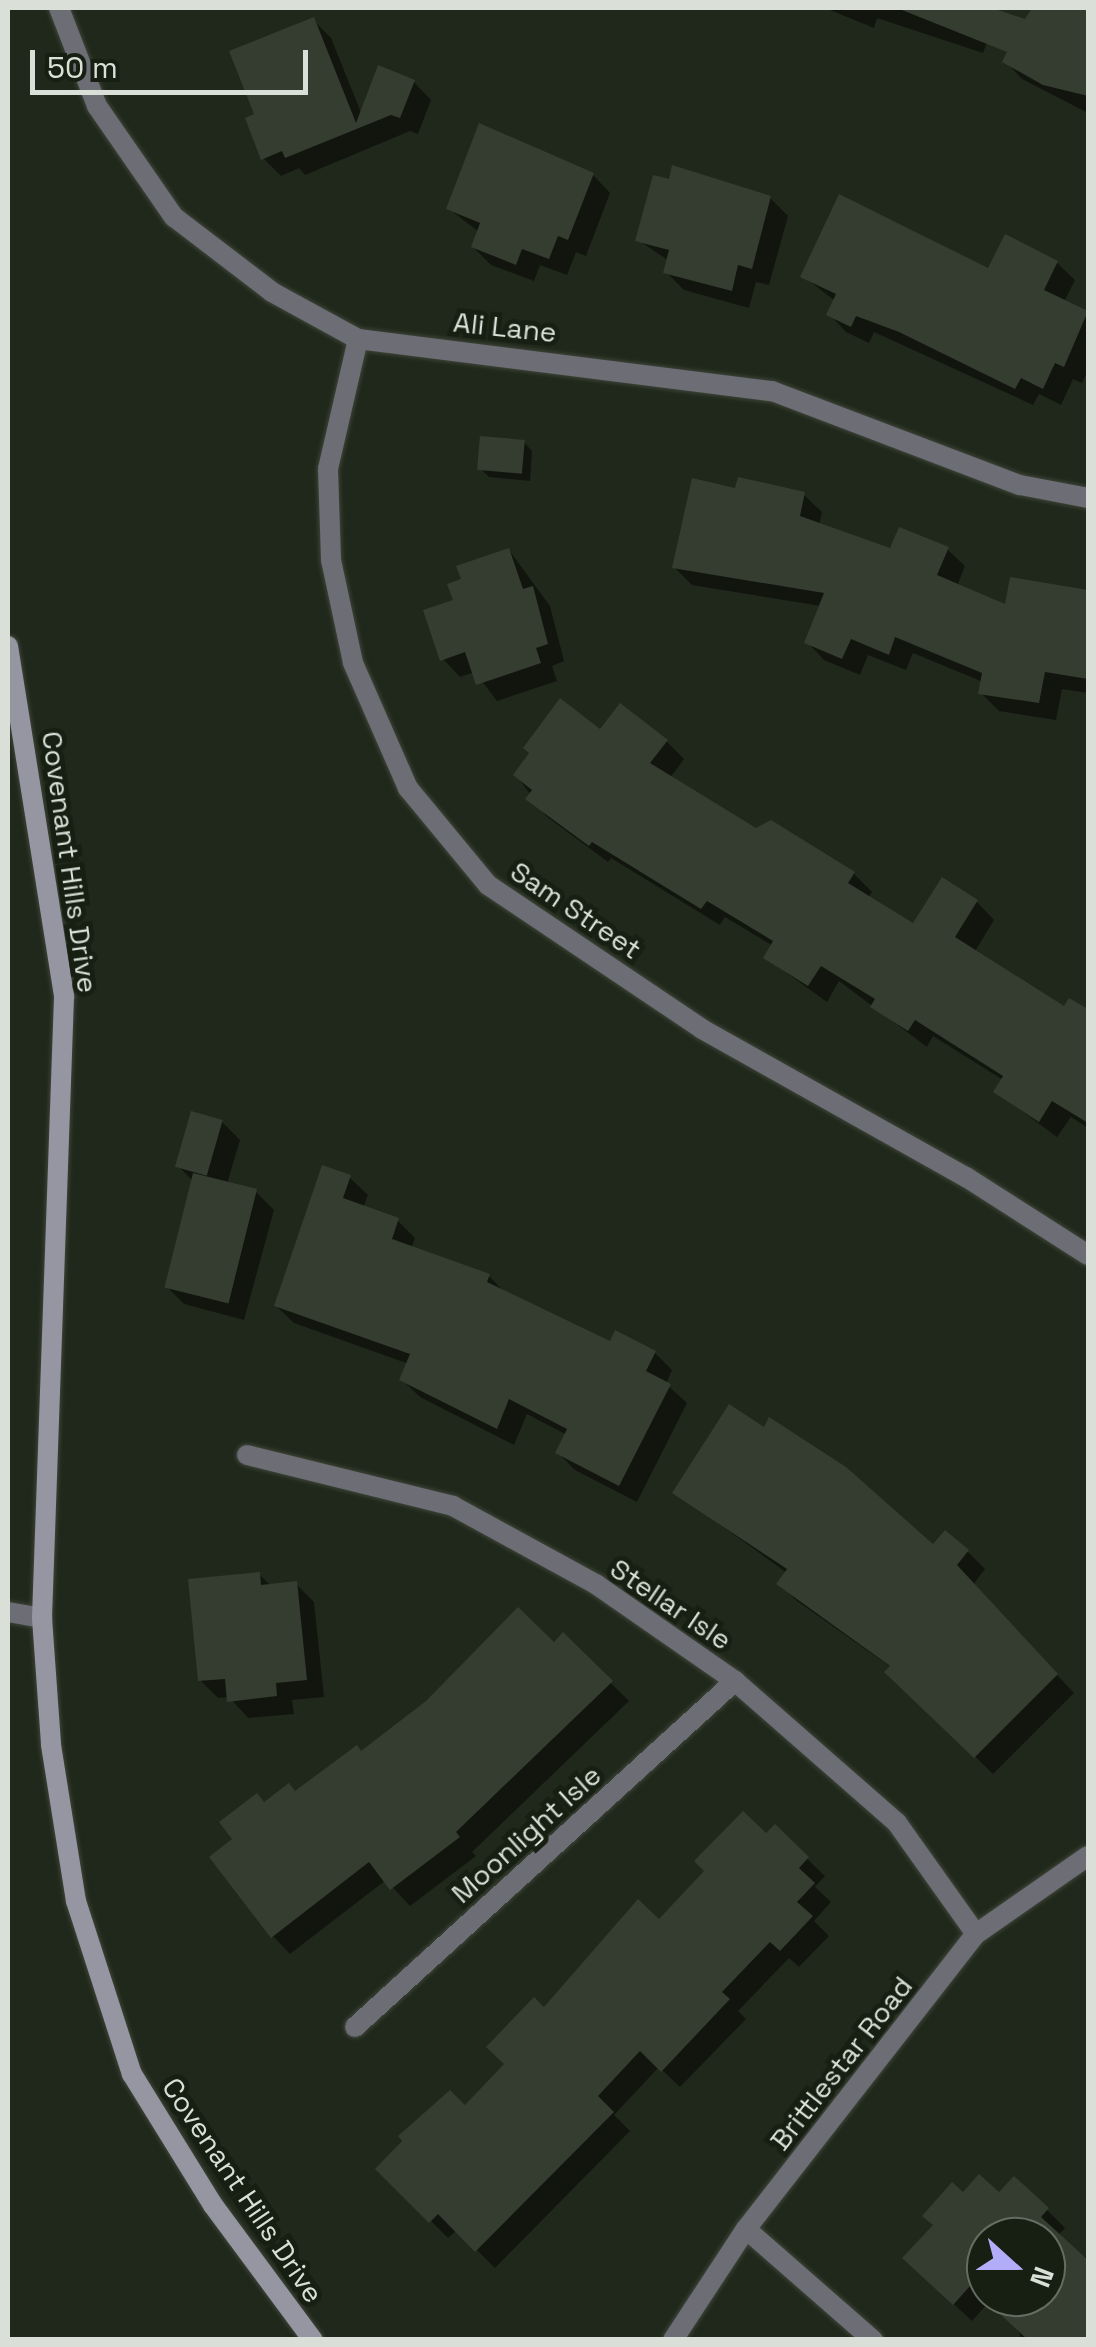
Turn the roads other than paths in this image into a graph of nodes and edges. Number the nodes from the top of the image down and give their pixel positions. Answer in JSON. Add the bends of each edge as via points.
{"nodes":[{"id":1,"x":58,"y":8,"type":"edge"},
{"id":2,"x":358,"y":339,"type":"junction"},
{"id":3,"x":1088,"y":498,"type":"edge"},
{"id":4,"x":8,"y":646,"type":"edge"},
{"id":5,"x":1088,"y":1255,"type":"edge"},
{"id":6,"x":247,"y":1455,"type":"dead end"},
{"id":7,"x":8,"y":1612,"type":"edge"},
{"id":8,"x":42,"y":1618,"type":"junction"},
{"id":9,"x":735,"y":1680,"type":"junction"},
{"id":10,"x":1088,"y":1856,"type":"edge"},
{"id":11,"x":976,"y":1934,"type":"junction"},
{"id":12,"x":354,"y":2027,"type":"dead end"},
{"id":13,"x":746,"y":2230,"type":"junction"},
{"id":14,"x":312,"y":2340,"type":"edge"},
{"id":15,"x":673,"y":2340,"type":"edge"},
{"id":16,"x":873,"y":2340,"type":"edge"}],
"edges":[{"from":1,"to":2,"type":"street","name":"Ali Lane","via":[[96,106],[174,217],[257,281]]},
{"from":2,"to":3,"type":"street","name":"Ali Lane","via":[[772,391],[1020,485]]},
{"from":2,"to":5,"type":"street","name":"Sam Street","via":[[328,469],[331,560],[352,663],[408,788],[488,886],[702,1029]]},
{"from":4,"to":8,"type":"street","name":"Covenant Hills Drive","via":[[64,997]]},
{"from":6,"to":9,"type":"street","name":"Stellar Isle","via":[[453,1506],[597,1585]]},
{"from":7,"to":8,"type":"street"},
{"from":8,"to":14,"type":"street","name":"Covenant Hills Drive","via":[[51,1744],[76,1901],[132,2074],[213,2205]]},
{"from":9,"to":11,"type":"street","name":"Stellar Isle","via":[[897,1823]]},
{"from":9,"to":12,"type":"street","name":"Moonlight Isle"},
{"from":10,"to":11,"type":"street","name":"Brittlestar Road"},
{"from":11,"to":13,"type":"street","name":"Brittlestar Road"},
{"from":13,"to":15,"type":"street","name":"Brittlestar Road"},
{"from":13,"to":16,"type":"street"}]}
